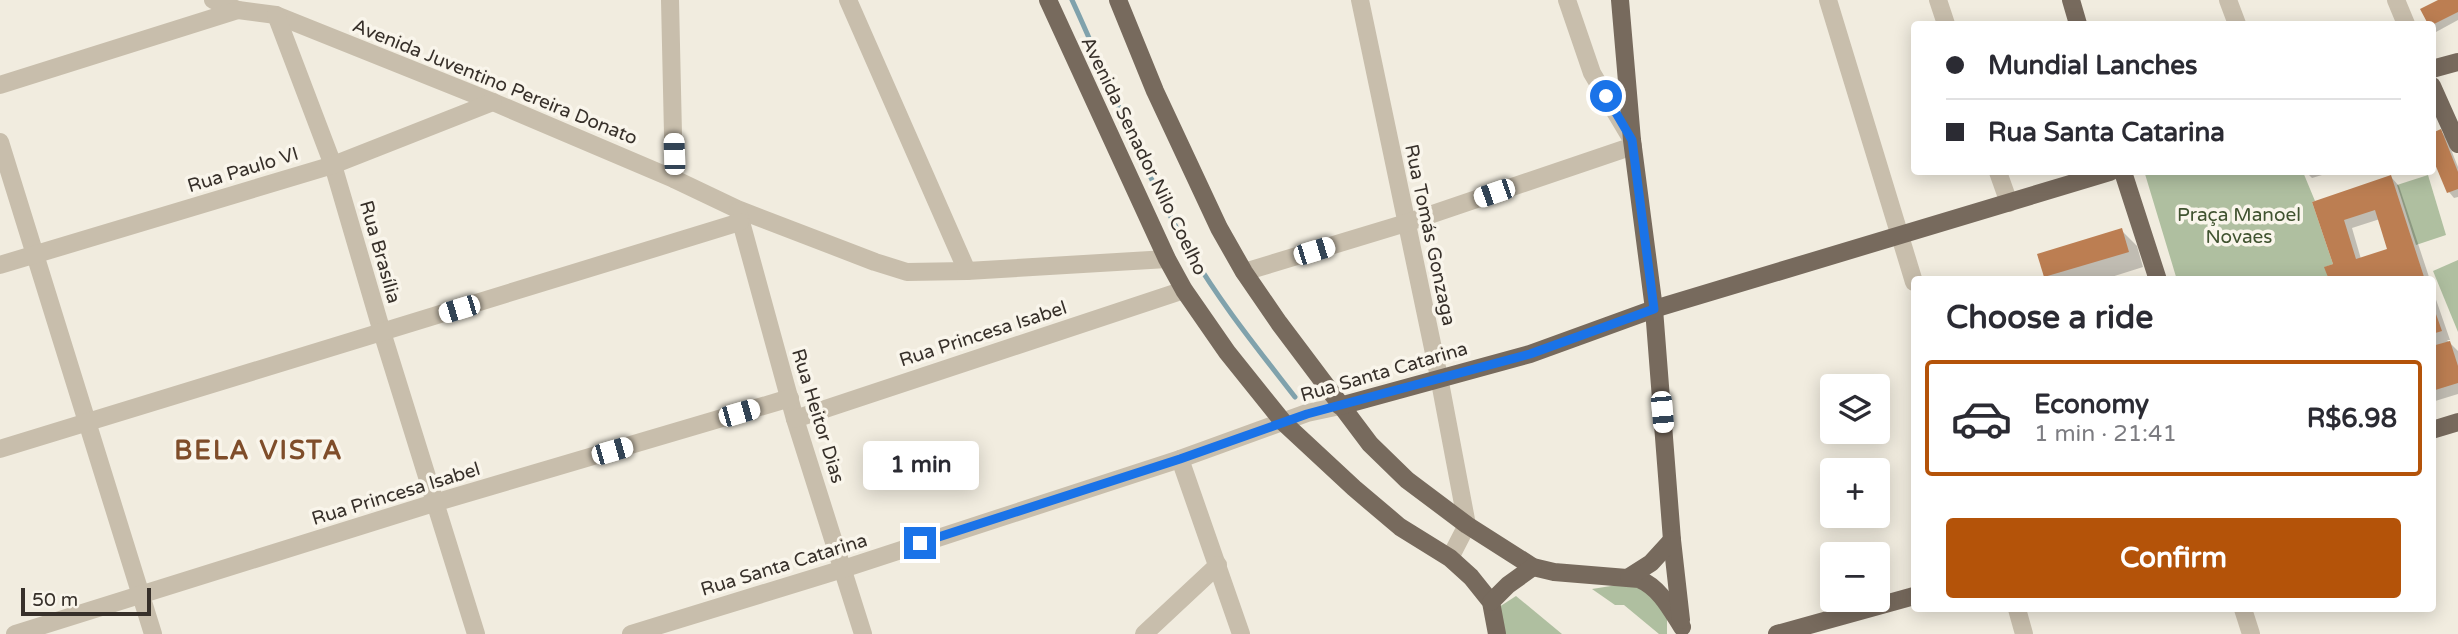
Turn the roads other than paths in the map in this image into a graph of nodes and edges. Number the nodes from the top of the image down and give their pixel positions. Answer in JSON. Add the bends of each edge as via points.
{"nodes":[{"id":1,"x":213,"y":0,"type":"edge"},
{"id":2,"x":670,"y":0,"type":"edge"},
{"id":3,"x":848,"y":0,"type":"edge"},
{"id":4,"x":1048,"y":0,"type":"edge"},
{"id":5,"x":1118,"y":0,"type":"edge"},
{"id":6,"x":1360,"y":0,"type":"edge"},
{"id":7,"x":1567,"y":0,"type":"edge"},
{"id":8,"x":1620,"y":0,"type":"edge"},
{"id":9,"x":1828,"y":0,"type":"edge"},
{"id":10,"x":1938,"y":0,"type":"edge"},
{"id":11,"x":2071,"y":0,"type":"edge"},
{"id":12,"x":2228,"y":0,"type":"edge"},
{"id":13,"x":2396,"y":0,"type":"edge"},
{"id":14,"x":238,"y":10,"type":"junction"},
{"id":15,"x":276,"y":15,"type":"junction"},
{"id":16,"x":1945,"y":21,"type":"edge"},
{"id":17,"x":2077,"y":21,"type":"edge"},
{"id":18,"x":2235,"y":21,"type":"edge"},
{"id":19,"x":2405,"y":21,"type":"edge"},
{"id":20,"x":2458,"y":62,"type":"edge"},
{"id":21,"x":2436,"y":68,"type":"edge"},
{"id":22,"x":0,"y":85,"type":"edge"},
{"id":23,"x":2436,"y":95,"type":"edge"},
{"id":24,"x":493,"y":102,"type":"junction"},
{"id":25,"x":0,"y":142,"type":"edge"},
{"id":26,"x":1633,"y":143,"type":"junction"},
{"id":27,"x":2458,"y":144,"type":"edge"},
{"id":28,"x":333,"y":165,"type":"junction"},
{"id":29,"x":1999,"y":175,"type":"edge"},
{"id":30,"x":2100,"y":175,"type":"edge"},
{"id":31,"x":2124,"y":175,"type":"edge"},
{"id":32,"x":674,"y":179,"type":"junction"},
{"id":33,"x":2009,"y":203,"type":"junction"},
{"id":34,"x":739,"y":216,"type":"junction"},
{"id":35,"x":1406,"y":223,"type":"junction"},
{"id":36,"x":1900,"y":235,"type":"junction"},
{"id":37,"x":36,"y":255,"type":"junction"},
{"id":38,"x":1167,"y":259,"type":"junction"},
{"id":39,"x":0,"y":265,"type":"edge"},
{"id":40,"x":967,"y":271,"type":"junction"},
{"id":41,"x":1244,"y":272,"type":"junction"},
{"id":42,"x":1912,"y":276,"type":"edge"},
{"id":43,"x":2157,"y":276,"type":"edge"},
{"id":44,"x":1184,"y":290,"type":"junction"},
{"id":45,"x":1654,"y":309,"type":"junction"},
{"id":46,"x":382,"y":332,"type":"junction"},
{"id":47,"x":1439,"y":377,"type":"junction"},
{"id":48,"x":790,"y":398,"type":"junction"},
{"id":49,"x":1340,"y":406,"type":"junction"},
{"id":50,"x":795,"y":419,"type":"junction"},
{"id":51,"x":87,"y":422,"type":"junction"},
{"id":52,"x":2458,"y":422,"type":"edge"},
{"id":53,"x":1284,"y":423,"type":"junction"},
{"id":54,"x":2436,"y":429,"type":"edge"},
{"id":55,"x":0,"y":449,"type":"edge"},
{"id":56,"x":1180,"y":459,"type":"junction"},
{"id":57,"x":434,"y":503,"type":"junction"},
{"id":58,"x":1467,"y":525,"type":"junction"},
{"id":59,"x":1672,"y":540,"type":"junction"},
{"id":60,"x":1450,"y":558,"type":"junction"},
{"id":61,"x":1218,"y":565,"type":"junction"},
{"id":62,"x":1533,"y":567,"type":"junction"},
{"id":63,"x":843,"y":569,"type":"junction"},
{"id":64,"x":1629,"y":577,"type":"junction"},
{"id":65,"x":140,"y":595,"type":"junction"},
{"id":66,"x":1911,"y":597,"type":"edge"},
{"id":67,"x":1491,"y":602,"type":"junction"},
{"id":68,"x":2018,"y":612,"type":"edge"},
{"id":69,"x":2244,"y":612,"type":"edge"},
{"id":70,"x":1682,"y":631,"type":"edge"},
{"id":71,"x":15,"y":634,"type":"edge"},
{"id":72,"x":153,"y":634,"type":"edge"},
{"id":73,"x":476,"y":634,"type":"edge"},
{"id":74,"x":631,"y":634,"type":"edge"},
{"id":75,"x":863,"y":634,"type":"edge"},
{"id":76,"x":1144,"y":634,"type":"edge"},
{"id":77,"x":1241,"y":634,"type":"edge"},
{"id":78,"x":1497,"y":634,"type":"edge"},
{"id":79,"x":1777,"y":634,"type":"edge"},
{"id":80,"x":2024,"y":634,"type":"edge"},
{"id":81,"x":2251,"y":634,"type":"edge"}],
"edges":[{"from":1,"to":14,"type":"street","name":"Avenida Juventino Pereira Donato"},
{"from":2,"to":32,"type":"street"},
{"from":3,"to":40,"type":"street"},
{"from":4,"to":38,"type":"main road","name":"Avenida Senador Nilo Coelho"},
{"from":5,"to":41,"type":"main road","name":"Avenida Senador Nilo Coelho","via":[[1189,166]]},
{"from":6,"to":35,"type":"street","name":"Rua Tomás Gonzaga"},
{"from":7,"to":26,"type":"street","via":[[1592,73]]},
{"from":8,"to":26,"type":"main road"},
{"from":9,"to":36,"type":"street"},
{"from":10,"to":16,"type":"street"},
{"from":11,"to":17,"type":"main road"},
{"from":12,"to":18,"type":"street"},
{"from":13,"to":19,"type":"street"},
{"from":14,"to":15,"type":"street","name":"Avenida Juventino Pereira Donato"},
{"from":14,"to":22,"type":"street"},
{"from":15,"to":24,"type":"street","name":"Avenida Juventino Pereira Donato"},
{"from":15,"to":28,"type":"street","name":"Rua Brasília"},
{"from":20,"to":21,"type":"main road"},
{"from":23,"to":27,"type":"main road"},
{"from":24,"to":28,"type":"street","name":"Rua Paulo VI"},
{"from":24,"to":32,"type":"street","name":"Avenida Juventino Pereira Donato"},
{"from":25,"to":37,"type":"street"},
{"from":26,"to":35,"type":"street"},
{"from":26,"to":45,"type":"main road"},
{"from":28,"to":37,"type":"street","name":"Rua Paulo VI"},
{"from":28,"to":46,"type":"street","name":"Rua Brasília"},
{"from":29,"to":33,"type":"street"},
{"from":30,"to":33,"type":"main road","name":"Rua Santa Catarina"},
{"from":31,"to":43,"type":"main road"},
{"from":32,"to":34,"type":"street","name":"Avenida Juventino Pereira Donato"},
{"from":33,"to":36,"type":"main road","name":"Rua Santa Catarina"},
{"from":34,"to":40,"type":"street","name":"Avenida Juventino Pereira Donato","via":[[907,272]]},
{"from":34,"to":46,"type":"street"},
{"from":34,"to":48,"type":"street","name":"Rua Heitor Dias"},
{"from":35,"to":41,"type":"street"},
{"from":35,"to":47,"type":"street","name":"Rua Tomás Gonzaga"},
{"from":36,"to":42,"type":"street"},
{"from":36,"to":45,"type":"main road","name":"Rua Santa Catarina"},
{"from":37,"to":39,"type":"street","name":"Rua Paulo VI"},
{"from":37,"to":51,"type":"street"},
{"from":38,"to":40,"type":"street","name":"Avenida Juventino Pereira Donato"},
{"from":38,"to":44,"type":"main road","name":"Avenida Senador Nilo Coelho"},
{"from":41,"to":49,"type":"main road","name":"Avenida Senador Nilo Coelho"},
{"from":44,"to":50,"type":"street","name":"Rua Princesa Isabel"},
{"from":44,"to":53,"type":"main road","name":"Avenida Senador Nilo Coelho"},
{"from":45,"to":47,"type":"main road","name":"Rua Santa Catarina","via":[[1530,354]]},
{"from":45,"to":59,"type":"main road"},
{"from":46,"to":51,"type":"street"},
{"from":46,"to":57,"type":"street","name":"Rua Brasília"},
{"from":47,"to":49,"type":"main road","name":"Rua Santa Catarina"},
{"from":47,"to":58,"type":"street","name":"Rua Tomás Gonzaga"},
{"from":48,"to":50,"type":"street","name":"Rua Heitor Dias"},
{"from":48,"to":57,"type":"street","name":"Rua Princesa Isabel"},
{"from":49,"to":53,"type":"street","name":"Rua Santa Catarina"},
{"from":49,"to":58,"type":"main road","name":"Avenida Senador Nilo Coelho","via":[[1392,466]]},
{"from":50,"to":63,"type":"street","name":"Rua Heitor Dias"},
{"from":51,"to":55,"type":"street"},
{"from":51,"to":65,"type":"street"},
{"from":52,"to":54,"type":"main road"},
{"from":53,"to":56,"type":"street","name":"Rua Santa Catarina"},
{"from":53,"to":60,"type":"main road","name":"Avenida Senador Nilo Coelho","via":[[1400,527]]},
{"from":56,"to":61,"type":"street"},
{"from":56,"to":63,"type":"street","name":"Rua Santa Catarina"},
{"from":57,"to":65,"type":"street","name":"Rua Princesa Isabel"},
{"from":57,"to":73,"type":"street","name":"Rua Brasília"},
{"from":58,"to":60,"type":"street"},
{"from":58,"to":62,"type":"main road","name":"Avenida Senador Nilo Coelho"},
{"from":59,"to":64,"type":"main road","via":[[1651,563]]},
{"from":59,"to":70,"type":"main road"},
{"from":60,"to":67,"type":"main road","name":"Avenida Senador Nilo Coelho"},
{"from":61,"to":76,"type":"street"},
{"from":61,"to":77,"type":"street"},
{"from":62,"to":64,"type":"main road","name":"Avenida Senador Nilo Coelho"},
{"from":62,"to":67,"type":"main road"},
{"from":63,"to":74,"type":"street","name":"Rua Santa Catarina"},
{"from":63,"to":75,"type":"street","name":"Rua Heitor Dias"},
{"from":64,"to":70,"type":"main road","name":"Avenida Senador Nilo Coelho","via":[[1653,587]]},
{"from":65,"to":71,"type":"street","name":"Rua Princesa Isabel"},
{"from":65,"to":72,"type":"street"},
{"from":66,"to":79,"type":"main road"},
{"from":67,"to":78,"type":"main road"},
{"from":68,"to":80,"type":"street"},
{"from":69,"to":81,"type":"street"}]}
